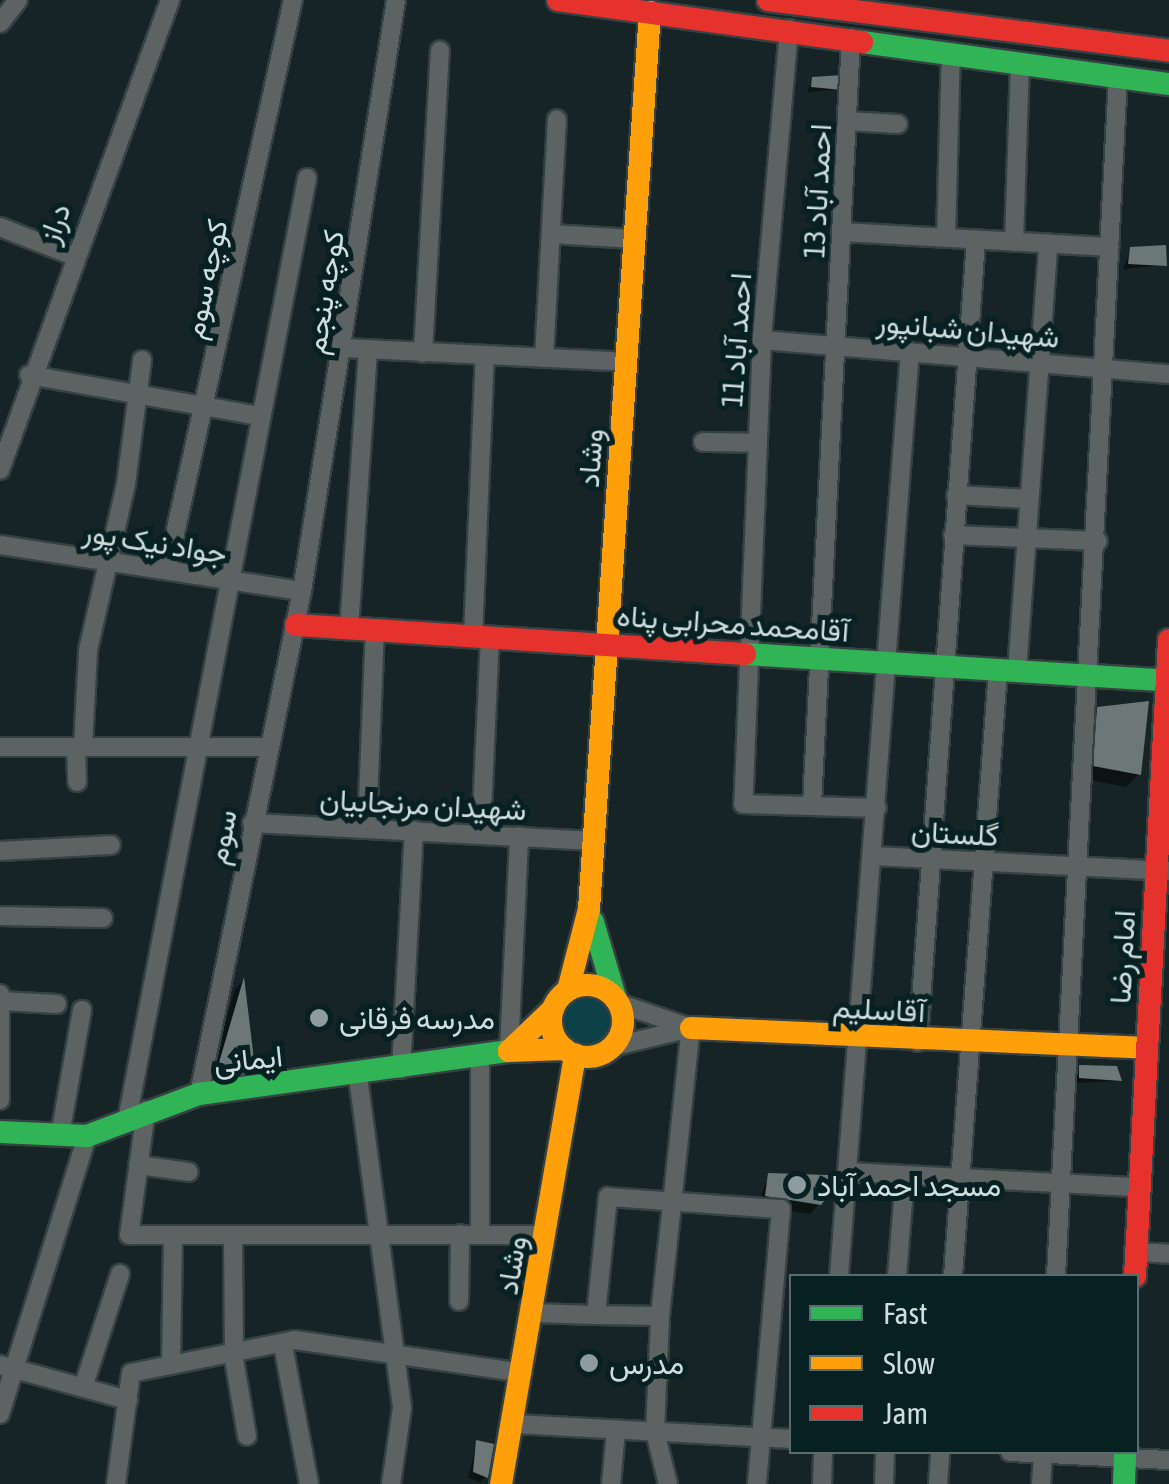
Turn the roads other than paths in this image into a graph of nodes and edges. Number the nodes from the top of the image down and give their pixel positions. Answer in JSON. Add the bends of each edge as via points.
{"nodes":[{"id":1,"x":18,"y":0,"type":"edge"},
{"id":2,"x":170,"y":0,"type":"edge"},
{"id":3,"x":294,"y":0,"type":"edge"},
{"id":4,"x":396,"y":0,"type":"edge"},
{"id":5,"x":558,"y":0,"type":"edge"},
{"id":6,"x":768,"y":0,"type":"edge"},
{"id":7,"x":853,"y":11,"type":"junction"},
{"id":8,"x":650,"y":12,"type":"junction"},
{"id":9,"x":0,"y":24,"type":"edge"},
{"id":10,"x":789,"y":29,"type":"junction"},
{"id":11,"x":851,"y":38,"type":"junction"},
{"id":12,"x":440,"y":50,"type":"dead end"},
{"id":13,"x":951,"y":52,"type":"junction"},
{"id":14,"x":1169,"y":52,"type":"edge"},
{"id":15,"x":1020,"y":63,"type":"junction"},
{"id":16,"x":1118,"y":77,"type":"junction"},
{"id":17,"x":1169,"y":84,"type":"edge"},
{"id":18,"x":557,"y":119,"type":"dead end"},
{"id":19,"x":847,"y":121,"type":"junction"},
{"id":20,"x":898,"y":124,"type":"dead end"},
{"id":21,"x":307,"y":178,"type":"dead end"},
{"id":22,"x":0,"y":226,"type":"edge"},
{"id":23,"x":842,"y":232,"type":"junction"},
{"id":24,"x":552,"y":234,"type":"junction"},
{"id":25,"x":946,"y":238,"type":"junction"},
{"id":26,"x":634,"y":239,"type":"junction"},
{"id":27,"x":976,"y":240,"type":"junction"},
{"id":28,"x":1014,"y":242,"type":"junction"},
{"id":29,"x":1048,"y":244,"type":"junction"},
{"id":30,"x":1110,"y":247,"type":"junction"},
{"id":31,"x":71,"y":255,"type":"junction"},
{"id":32,"x":762,"y":340,"type":"junction"},
{"id":33,"x":838,"y":346,"type":"junction"},
{"id":34,"x":343,"y":348,"type":"junction"},
{"id":35,"x":368,"y":350,"type":"junction"},
{"id":36,"x":910,"y":352,"type":"junction"},
{"id":37,"x":423,"y":353,"type":"junction"},
{"id":38,"x":485,"y":356,"type":"junction"},
{"id":39,"x":967,"y":357,"type":"junction"},
{"id":40,"x":544,"y":358,"type":"junction"},
{"id":41,"x":142,"y":360,"type":"dead end"},
{"id":42,"x":627,"y":362,"type":"junction"},
{"id":43,"x":1038,"y":363,"type":"junction"},
{"id":44,"x":1105,"y":368,"type":"junction"},
{"id":45,"x":1169,"y":374,"type":"edge"},
{"id":46,"x":29,"y":375,"type":"junction"},
{"id":47,"x":136,"y":396,"type":"junction"},
{"id":48,"x":206,"y":408,"type":"junction"},
{"id":49,"x":259,"y":416,"type":"junction"},
{"id":50,"x":704,"y":442,"type":"dead end"},
{"id":51,"x":758,"y":444,"type":"junction"},
{"id":52,"x":0,"y":470,"type":"edge"},
{"id":53,"x":956,"y":495,"type":"junction"},
{"id":54,"x":1029,"y":499,"type":"junction"},
{"id":55,"x":953,"y":535,"type":"junction"},
{"id":56,"x":1026,"y":538,"type":"junction"},
{"id":57,"x":1098,"y":541,"type":"junction"},
{"id":58,"x":0,"y":545,"type":"edge"},
{"id":59,"x":108,"y":562,"type":"junction"},
{"id":60,"x":168,"y":570,"type":"junction"},
{"id":61,"x":226,"y":582,"type":"junction"},
{"id":62,"x":302,"y":591,"type":"junction"},
{"id":63,"x":296,"y":626,"type":"junction"},
{"id":64,"x":349,"y":629,"type":"junction"},
{"id":65,"x":374,"y":630,"type":"junction"},
{"id":66,"x":482,"y":637,"type":"junction"},
{"id":67,"x":1169,"y":640,"type":"edge"},
{"id":68,"x":606,"y":645,"type":"junction"},
{"id":69,"x":749,"y":654,"type":"junction"},
{"id":70,"x":821,"y":659,"type":"junction"},
{"id":71,"x":887,"y":663,"type":"junction"},
{"id":72,"x":942,"y":667,"type":"junction"},
{"id":73,"x":1008,"y":671,"type":"junction"},
{"id":74,"x":1092,"y":676,"type":"junction"},
{"id":75,"x":1168,"y":681,"type":"edge"},
{"id":76,"x":0,"y":747,"type":"edge"},
{"id":77,"x":80,"y":747,"type":"junction"},
{"id":78,"x":201,"y":747,"type":"junction"},
{"id":79,"x":266,"y":747,"type":"junction"},
{"id":80,"x":77,"y":782,"type":"dead end"},
{"id":81,"x":812,"y":805,"type":"junction"},
{"id":82,"x":877,"y":808,"type":"junction"},
{"id":83,"x":252,"y":822,"type":"junction"},
{"id":84,"x":367,"y":826,"type":"junction"},
{"id":85,"x":414,"y":830,"type":"junction"},
{"id":86,"x":481,"y":834,"type":"junction"},
{"id":87,"x":520,"y":836,"type":"junction"},
{"id":88,"x":590,"y":841,"type":"junction"},
{"id":89,"x":110,"y":845,"type":"dead end"},
{"id":90,"x":0,"y":851,"type":"edge"},
{"id":91,"x":873,"y":856,"type":"junction"},
{"id":92,"x":930,"y":859,"type":"junction"},
{"id":93,"x":984,"y":862,"type":"junction"},
{"id":94,"x":1080,"y":867,"type":"junction"},
{"id":95,"x":1163,"y":871,"type":"edge"},
{"id":96,"x":589,"y":909,"type":"junction"},
{"id":97,"x":0,"y":916,"type":"edge"},
{"id":98,"x":103,"y":918,"type":"dead end"},
{"id":99,"x":568,"y":990,"type":"junction"},
{"id":100,"x":0,"y":997,"type":"edge"},
{"id":101,"x":617,"y":1002,"type":"junction"},
{"id":102,"x":57,"y":1004,"type":"dead end"},
{"id":103,"x":553,"y":1009,"type":"junction"},
{"id":104,"x":82,"y":1010,"type":"dead end"},
{"id":105,"x":2,"y":1022,"type":"edge"},
{"id":106,"x":691,"y":1028,"type":"junction"},
{"id":107,"x":860,"y":1039,"type":"junction"},
{"id":108,"x":918,"y":1042,"type":"junction"},
{"id":109,"x":971,"y":1043,"type":"junction"},
{"id":110,"x":1069,"y":1046,"type":"junction"},
{"id":111,"x":611,"y":1047,"type":"junction"},
{"id":112,"x":1147,"y":1048,"type":"junction"},
{"id":113,"x":509,"y":1051,"type":"junction"},
{"id":114,"x":570,"y":1052,"type":"junction"},
{"id":115,"x":480,"y":1056,"type":"junction"},
{"id":116,"x":401,"y":1069,"type":"junction"},
{"id":117,"x":358,"y":1077,"type":"junction"},
{"id":118,"x":199,"y":1094,"type":"junction"},
{"id":119,"x":0,"y":1100,"type":"edge"},
{"id":120,"x":137,"y":1113,"type":"junction"},
{"id":121,"x":0,"y":1132,"type":"edge"},
{"id":122,"x":60,"y":1135,"type":"junction"},
{"id":123,"x":87,"y":1136,"type":"junction"},
{"id":124,"x":138,"y":1165,"type":"junction"},
{"id":125,"x":188,"y":1172,"type":"dead end"},
{"id":126,"x":848,"y":1172,"type":"junction"},
{"id":127,"x":905,"y":1176,"type":"junction"},
{"id":128,"x":960,"y":1180,"type":"junction"},
{"id":129,"x":1060,"y":1186,"type":"junction"},
{"id":130,"x":1138,"y":1187,"type":"junction"},
{"id":131,"x":669,"y":1201,"type":"junction"},
{"id":132,"x":380,"y":1233,"type":"junction"},
{"id":133,"x":460,"y":1234,"type":"junction"},
{"id":134,"x":480,"y":1234,"type":"junction"},
{"id":135,"x":546,"y":1235,"type":"junction"},
{"id":136,"x":233,"y":1237,"type":"junction"},
{"id":137,"x":173,"y":1239,"type":"junction"},
{"id":138,"x":1136,"y":1252,"type":"junction"},
{"id":139,"x":1169,"y":1254,"type":"edge"},
{"id":140,"x":120,"y":1274,"type":"dead end"},
{"id":141,"x":839,"y":1274,"type":"edge"},
{"id":142,"x":898,"y":1274,"type":"edge"},
{"id":143,"x":953,"y":1274,"type":"edge"},
{"id":144,"x":1056,"y":1274,"type":"edge"},
{"id":145,"x":1135,"y":1274,"type":"edge"},
{"id":146,"x":459,"y":1300,"type":"dead end"},
{"id":147,"x":533,"y":1313,"type":"junction"},
{"id":148,"x":596,"y":1315,"type":"junction"},
{"id":149,"x":660,"y":1316,"type":"junction"},
{"id":150,"x":283,"y":1345,"type":"junction"},
{"id":151,"x":393,"y":1355,"type":"junction"},
{"id":152,"x":234,"y":1359,"type":"junction"},
{"id":153,"x":171,"y":1365,"type":"junction"},
{"id":154,"x":8,"y":1367,"type":"edge"},
{"id":155,"x":524,"y":1373,"type":"junction"},
{"id":156,"x":83,"y":1388,"type":"junction"},
{"id":157,"x":128,"y":1400,"type":"junction"},
{"id":158,"x":0,"y":1414,"type":"edge"},
{"id":159,"x":516,"y":1424,"type":"junction"},
{"id":160,"x":616,"y":1430,"type":"junction"},
{"id":161,"x":654,"y":1432,"type":"junction"},
{"id":162,"x":248,"y":1436,"type":"dead end"},
{"id":163,"x":760,"y":1438,"type":"junction"},
{"id":164,"x":789,"y":1439,"type":"edge"},
{"id":165,"x":824,"y":1454,"type":"edge"},
{"id":166,"x":885,"y":1454,"type":"edge"},
{"id":167,"x":940,"y":1454,"type":"edge"},
{"id":168,"x":1043,"y":1454,"type":"edge"},
{"id":169,"x":1098,"y":1454,"type":"edge"},
{"id":170,"x":1125,"y":1455,"type":"edge"},
{"id":171,"x":1169,"y":1460,"type":"edge"},
{"id":172,"x":116,"y":1484,"type":"edge"},
{"id":173,"x":309,"y":1484,"type":"edge"},
{"id":174,"x":391,"y":1484,"type":"edge"},
{"id":175,"x":501,"y":1484,"type":"edge"},
{"id":176,"x":612,"y":1484,"type":"edge"},
{"id":177,"x":668,"y":1484,"type":"edge"},
{"id":178,"x":757,"y":1484,"type":"edge"},
{"id":179,"x":822,"y":1484,"type":"edge"},
{"id":180,"x":884,"y":1484,"type":"edge"},
{"id":181,"x":938,"y":1484,"type":"edge"},
{"id":182,"x":1042,"y":1484,"type":"edge"},
{"id":183,"x":1124,"y":1484,"type":"edge"}],
"edges":[{"from":1,"to":9,"type":"street"},
{"from":2,"to":31,"type":"street","name":"دراز"},
{"from":3,"to":48,"type":"street","name":"کوچه سوم"},
{"from":4,"to":34,"type":"street","name":"کوچه پنجم"},
{"from":5,"to":8,"type":"street"},
{"from":6,"to":7,"type":"street"},
{"from":7,"to":11,"type":"street"},
{"from":7,"to":14,"type":"street"},
{"from":8,"to":10,"type":"street"},
{"from":8,"to":26,"type":"street","name":"وشاد"},
{"from":10,"to":11,"type":"street"},
{"from":10,"to":32,"type":"street","name":"احمد آباد 11"},
{"from":11,"to":13,"type":"street"},
{"from":11,"to":19,"type":"street","name":"احمد آباد 13"},
{"from":12,"to":37,"type":"street"},
{"from":13,"to":15,"type":"street"},
{"from":13,"to":25,"type":"street"},
{"from":15,"to":16,"type":"street"},
{"from":15,"to":28,"type":"street"},
{"from":16,"to":17,"type":"street"},
{"from":16,"to":30,"type":"street"},
{"from":18,"to":24,"type":"street"},
{"from":19,"to":20,"type":"street"},
{"from":19,"to":23,"type":"street","name":"احمد آباد 13"},
{"from":21,"to":49,"type":"street"},
{"from":22,"to":31,"type":"street"},
{"from":23,"to":25,"type":"street"},
{"from":23,"to":33,"type":"street","name":"احمد آباد 13"},
{"from":24,"to":26,"type":"street"},
{"from":24,"to":40,"type":"street"},
{"from":25,"to":27,"type":"street"},
{"from":26,"to":42,"type":"street","name":"وشاد"},
{"from":27,"to":28,"type":"street"},
{"from":27,"to":39,"type":"street"},
{"from":28,"to":29,"type":"street"},
{"from":29,"to":30,"type":"street"},
{"from":29,"to":43,"type":"street"},
{"from":30,"to":44,"type":"street"},
{"from":31,"to":46,"type":"street","name":"دراز"},
{"from":32,"to":33,"type":"street","name":"شهیدان شبانپور"},
{"from":32,"to":51,"type":"street","name":"احمد آباد 11"},
{"from":33,"to":36,"type":"street","name":"شهیدان شبانپور"},
{"from":33,"to":70,"type":"street","name":"احمد آباد 13"},
{"from":34,"to":35,"type":"street"},
{"from":34,"to":62,"type":"street","name":"کوچه پنجم"},
{"from":35,"to":37,"type":"street"},
{"from":35,"to":64,"type":"street"},
{"from":36,"to":39,"type":"street","name":"شهیدان شبانپور"},
{"from":36,"to":71,"type":"street"},
{"from":37,"to":38,"type":"street"},
{"from":38,"to":40,"type":"street"},
{"from":38,"to":66,"type":"street"},
{"from":39,"to":43,"type":"street","name":"شهیدان شبانپور"},
{"from":39,"to":53,"type":"street"},
{"from":40,"to":42,"type":"street"},
{"from":41,"to":47,"type":"street"},
{"from":42,"to":68,"type":"street","name":"وشاد"},
{"from":43,"to":44,"type":"street","name":"شهیدان شبانپور"},
{"from":43,"to":54,"type":"street"},
{"from":44,"to":45,"type":"street","name":"شهیدان شبانپور"},
{"from":44,"to":57,"type":"street"},
{"from":46,"to":47,"type":"street"},
{"from":46,"to":52,"type":"street","name":"دراز"},
{"from":47,"to":48,"type":"street"},
{"from":47,"to":59,"type":"street"},
{"from":48,"to":49,"type":"street"},
{"from":48,"to":60,"type":"street","name":"کوچه سوم"},
{"from":49,"to":61,"type":"street"},
{"from":50,"to":51,"type":"street"},
{"from":51,"to":69,"type":"street","name":"احمد آباد 11"},
{"from":53,"to":54,"type":"street"},
{"from":53,"to":55,"type":"street"},
{"from":54,"to":56,"type":"street"},
{"from":55,"to":56,"type":"street"},
{"from":55,"to":72,"type":"street"},
{"from":56,"to":57,"type":"street"},
{"from":56,"to":73,"type":"street"},
{"from":57,"to":74,"type":"street"},
{"from":58,"to":59,"type":"street","name":"جواد نیک پور"},
{"from":59,"to":60,"type":"street","name":"جواد نیک پور"},
{"from":59,"to":77,"type":"street","via":[[88,650]]},
{"from":60,"to":61,"type":"street","name":"جواد نیک پور"},
{"from":61,"to":62,"type":"street","name":"جواد نیک پور"},
{"from":61,"to":78,"type":"street"},
{"from":62,"to":63,"type":"street","name":"سوم"},
{"from":63,"to":64,"type":"street","name":"آقامحمد محرابی پناه"},
{"from":63,"to":79,"type":"street","name":"سوم"},
{"from":64,"to":65,"type":"street","name":"آقامحمد محرابی پناه"},
{"from":65,"to":66,"type":"street","name":"آقامحمد محرابی پناه"},
{"from":65,"to":84,"type":"street"},
{"from":66,"to":68,"type":"street","name":"آقامحمد محرابی پناه"},
{"from":66,"to":86,"type":"street"},
{"from":67,"to":75,"type":"street","name":"امام رضا"},
{"from":68,"to":69,"type":"street","name":"آقامحمد محرابی پناه"},
{"from":68,"to":88,"type":"street","name":"وشاد"},
{"from":69,"to":70,"type":"street","name":"آقامحمد محرابی پناه"},
{"from":69,"to":81,"type":"street","name":"احمد آباد 11","via":[[743,804]]},
{"from":70,"to":71,"type":"street","name":"آقامحمد محرابی پناه"},
{"from":70,"to":81,"type":"street","name":"احمد آباد 13"},
{"from":71,"to":72,"type":"street","name":"آقامحمد محرابی پناه"},
{"from":71,"to":82,"type":"street"},
{"from":72,"to":73,"type":"street","name":"آقامحمد محرابی پناه"},
{"from":72,"to":92,"type":"street"},
{"from":73,"to":74,"type":"street","name":"آقامحمد محرابی پناه"},
{"from":73,"to":93,"type":"street"},
{"from":74,"to":75,"type":"street","name":"آقامحمد محرابی پناه"},
{"from":74,"to":94,"type":"street"},
{"from":75,"to":95,"type":"street","name":"امام رضا"},
{"from":76,"to":77,"type":"street"},
{"from":77,"to":78,"type":"street"},
{"from":77,"to":80,"type":"street"},
{"from":78,"to":79,"type":"street"},
{"from":78,"to":120,"type":"street"},
{"from":79,"to":83,"type":"street","name":"سوم"},
{"from":81,"to":82,"type":"street"},
{"from":82,"to":91,"type":"street"},
{"from":83,"to":84,"type":"street","name":"شهیدان مرنجابیان"},
{"from":83,"to":118,"type":"street","name":"سوم"},
{"from":84,"to":85,"type":"street","name":"شهیدان مرنجابیان"},
{"from":85,"to":86,"type":"street","name":"شهیدان مرنجابیان"},
{"from":85,"to":116,"type":"street"},
{"from":86,"to":87,"type":"street","name":"شهیدان مرنجابیان"},
{"from":87,"to":88,"type":"street","name":"شهیدان مرنجابیان"},
{"from":87,"to":113,"type":"street"},
{"from":88,"to":96,"type":"street","name":"وشاد"},
{"from":89,"to":90,"type":"street"},
{"from":91,"to":92,"type":"street","name":"گلستان"},
{"from":91,"to":107,"type":"street","name":"گلستان"},
{"from":92,"to":93,"type":"street","name":"گلستان"},
{"from":92,"to":108,"type":"street"},
{"from":93,"to":94,"type":"street","name":"گلستان"},
{"from":93,"to":109,"type":"street"},
{"from":94,"to":95,"type":"street","name":"گلستان"},
{"from":94,"to":110,"type":"street"},
{"from":95,"to":112,"type":"street","name":"امام رضا"},
{"from":96,"to":99,"type":"street"},
{"from":96,"to":101,"type":"street"},
{"from":97,"to":98,"type":"street"},
{"from":99,"to":101,"type":"street","via":[[599,987]]},
{"from":99,"to":103,"type":"street"},
{"from":100,"to":102,"type":"street"},
{"from":100,"to":105,"type":"street"},
{"from":101,"to":106,"type":"street"},
{"from":101,"to":111,"type":"street","via":[[624,1022]]},
{"from":103,"to":113,"type":"street"},
{"from":103,"to":114,"type":"street"},
{"from":104,"to":122,"type":"street"},
{"from":105,"to":119,"type":"street"},
{"from":106,"to":107,"type":"street","name":"آقاسلیم"},
{"from":106,"to":111,"type":"street","name":"آقاسلیم"},
{"from":106,"to":131,"type":"street"},
{"from":107,"to":108,"type":"street","name":"آقاسلیم"},
{"from":107,"to":126,"type":"street","name":"گلستان"},
{"from":108,"to":109,"type":"street","name":"آقاسلیم"},
{"from":109,"to":110,"type":"street","name":"آقاسلیم"},
{"from":109,"to":128,"type":"street"},
{"from":110,"to":112,"type":"street","name":"آقاسلیم"},
{"from":110,"to":129,"type":"street"},
{"from":111,"to":114,"type":"street"},
{"from":112,"to":130,"type":"street","name":"امام رضا"},
{"from":113,"to":114,"type":"street","name":"ایمانی"},
{"from":113,"to":115,"type":"street","name":"ایمانی"},
{"from":114,"to":135,"type":"street","name":"وشاد"},
{"from":115,"to":116,"type":"street","name":"ایمانی"},
{"from":115,"to":134,"type":"street"},
{"from":116,"to":117,"type":"street","name":"ایمانی"},
{"from":117,"to":118,"type":"street","name":"ایمانی"},
{"from":117,"to":132,"type":"street"},
{"from":118,"to":120,"type":"street","name":"ایمانی"},
{"from":120,"to":123,"type":"street","name":"ایمانی"},
{"from":120,"to":124,"type":"street"},
{"from":121,"to":122,"type":"street","name":"ایمانی"},
{"from":122,"to":123,"type":"street","name":"ایمانی"},
{"from":123,"to":154,"type":"street"},
{"from":124,"to":125,"type":"street"},
{"from":124,"to":137,"type":"street","via":[[129,1235]]},
{"from":126,"to":127,"type":"street"},
{"from":126,"to":141,"type":"street","name":"گلستان"},
{"from":127,"to":128,"type":"street"},
{"from":127,"to":142,"type":"street"},
{"from":128,"to":129,"type":"street"},
{"from":128,"to":143,"type":"street"},
{"from":129,"to":130,"type":"street"},
{"from":129,"to":144,"type":"street"},
{"from":130,"to":138,"type":"street","name":"امام رضا"},
{"from":131,"to":148,"type":"street","via":[[608,1197]]},
{"from":131,"to":149,"type":"street"},
{"from":131,"to":163,"type":"street","via":[[782,1210]]},
{"from":132,"to":133,"type":"street"},
{"from":132,"to":136,"type":"street"},
{"from":132,"to":151,"type":"street"},
{"from":133,"to":134,"type":"street"},
{"from":133,"to":146,"type":"street"},
{"from":134,"to":135,"type":"street"},
{"from":135,"to":147,"type":"street","name":"وشاد"},
{"from":136,"to":137,"type":"street"},
{"from":136,"to":152,"type":"street"},
{"from":137,"to":153,"type":"street"},
{"from":138,"to":139,"type":"street"},
{"from":138,"to":145,"type":"street","name":"امام رضا"},
{"from":140,"to":156,"type":"street"},
{"from":147,"to":148,"type":"street"},
{"from":147,"to":155,"type":"street","name":"وشاد"},
{"from":148,"to":149,"type":"street"},
{"from":149,"to":161,"type":"street"},
{"from":150,"to":151,"type":"street"},
{"from":150,"to":152,"type":"street"},
{"from":150,"to":173,"type":"street"},
{"from":151,"to":155,"type":"street"},
{"from":151,"to":174,"type":"street","via":[[402,1408]]},
{"from":152,"to":153,"type":"street"},
{"from":152,"to":162,"type":"street"},
{"from":153,"to":157,"type":"street","via":[[131,1373]]},
{"from":154,"to":156,"type":"street"},
{"from":154,"to":158,"type":"street"},
{"from":155,"to":159,"type":"street","name":"وشاد"},
{"from":156,"to":157,"type":"street"},
{"from":157,"to":172,"type":"street"},
{"from":159,"to":160,"type":"street"},
{"from":159,"to":175,"type":"street","name":"وشاد"},
{"from":160,"to":161,"type":"street"},
{"from":160,"to":176,"type":"street"},
{"from":161,"to":163,"type":"street"},
{"from":161,"to":177,"type":"street"},
{"from":163,"to":164,"type":"street"},
{"from":163,"to":178,"type":"street"},
{"from":165,"to":179,"type":"street"},
{"from":166,"to":180,"type":"street"},
{"from":167,"to":181,"type":"street"},
{"from":168,"to":182,"type":"street"},
{"from":169,"to":170,"type":"street"},
{"from":170,"to":171,"type":"street"},
{"from":170,"to":183,"type":"street"}]}
